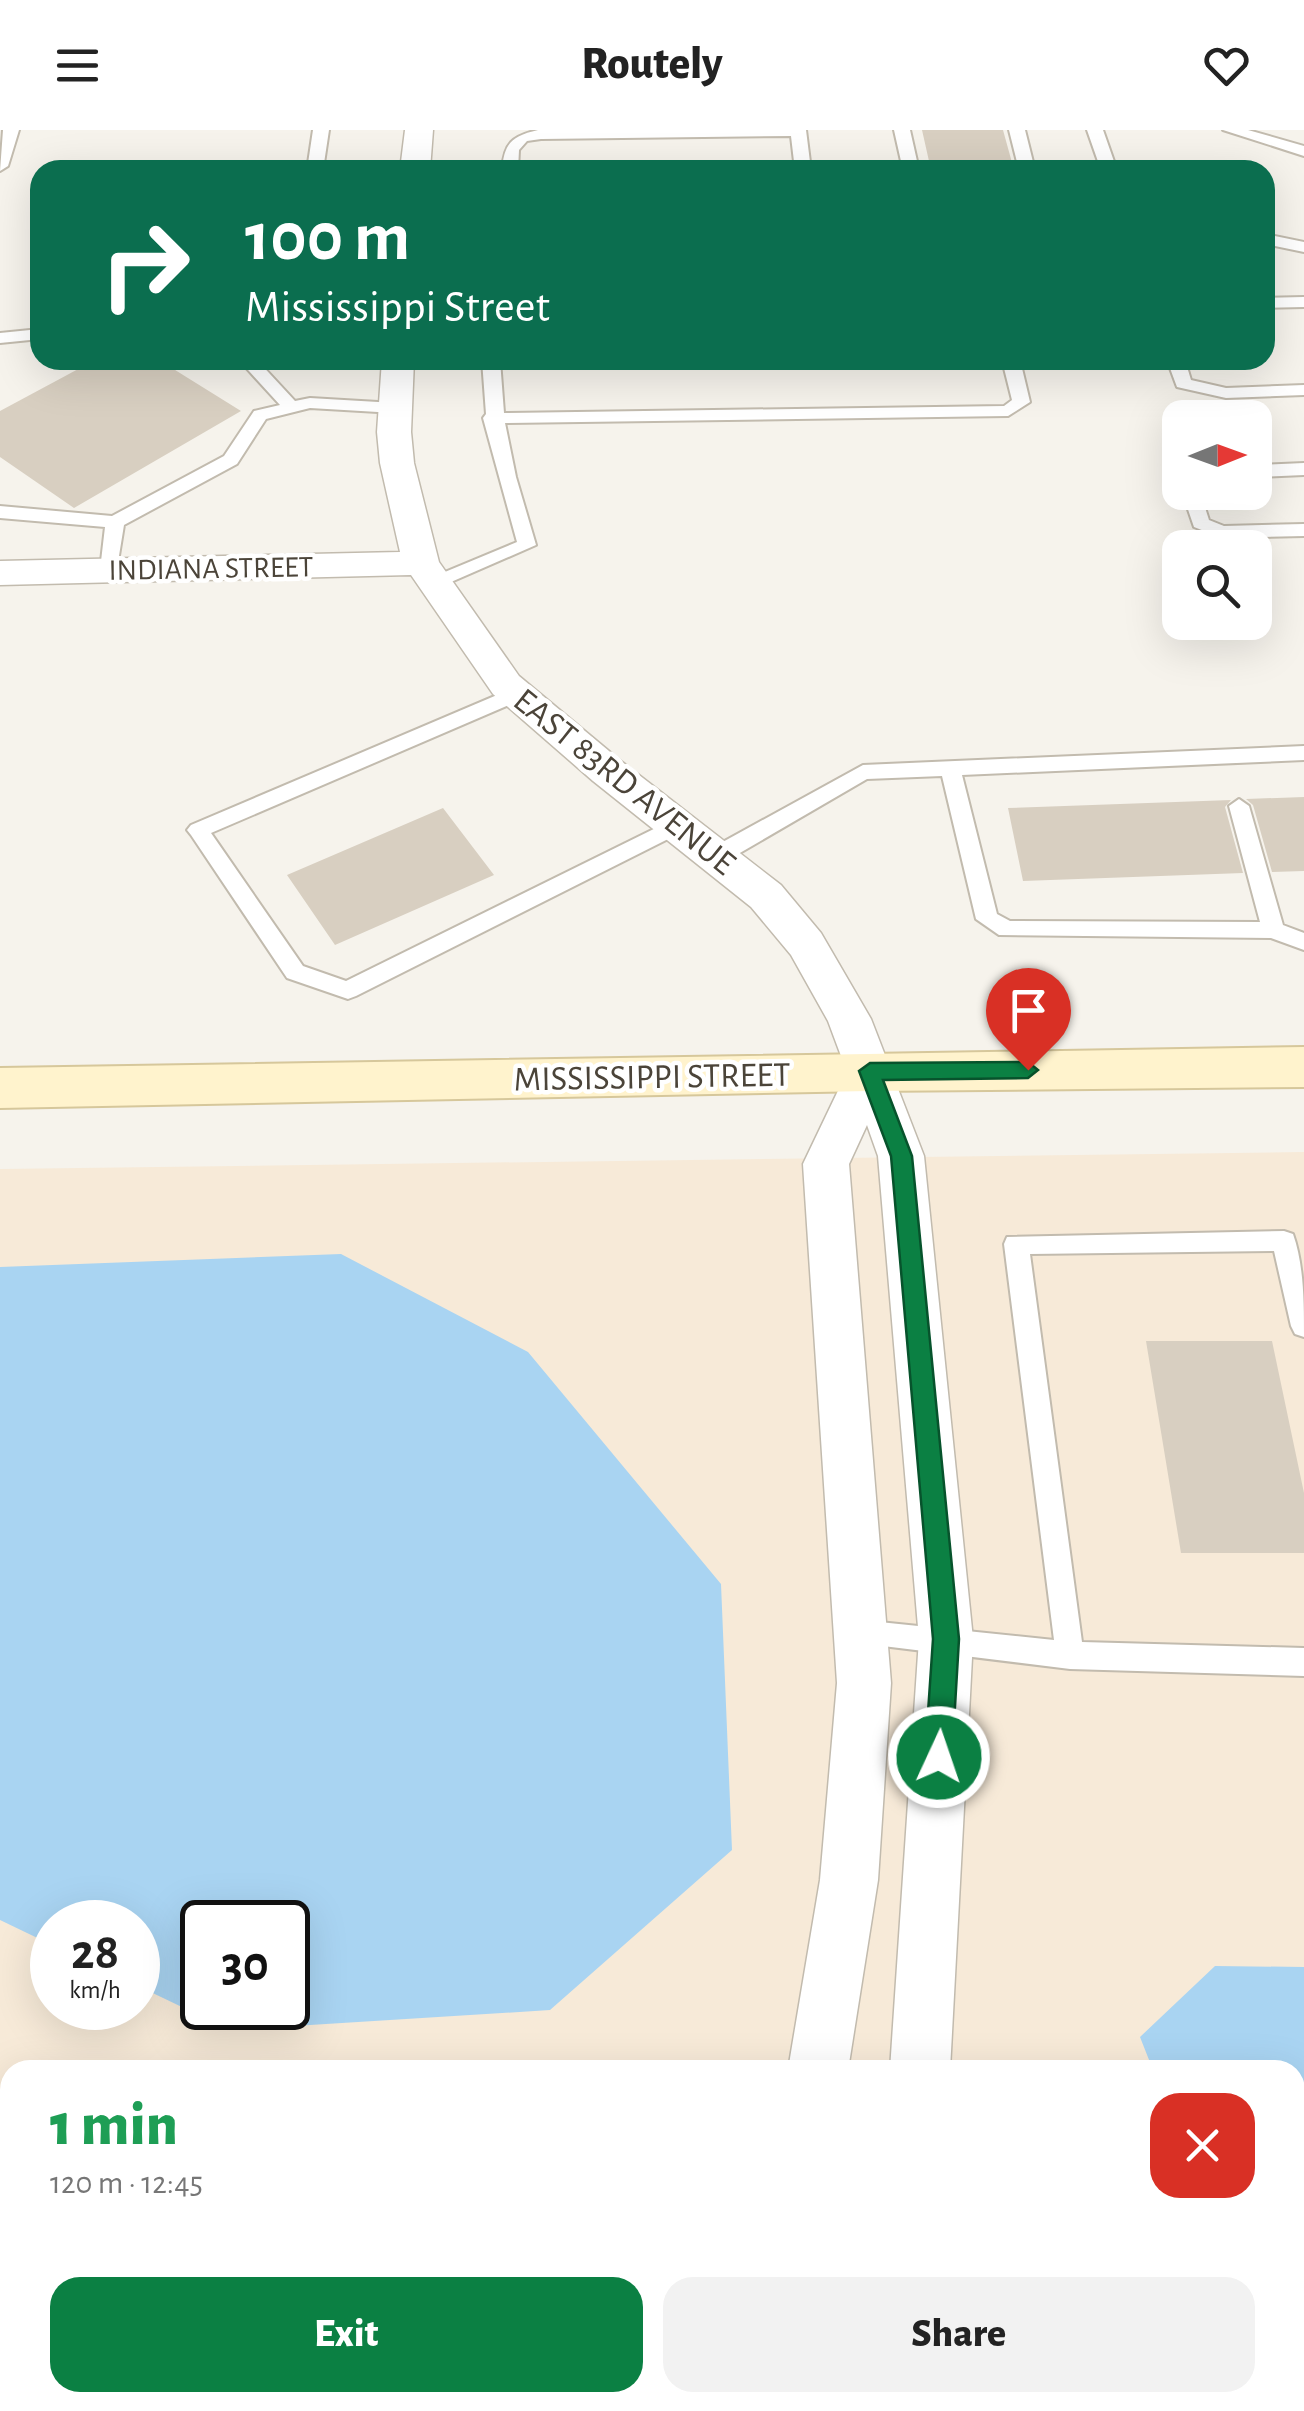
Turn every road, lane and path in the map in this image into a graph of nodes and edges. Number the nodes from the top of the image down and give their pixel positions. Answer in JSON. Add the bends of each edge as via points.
{"nodes":[{"id":1,"x":11,"y":130,"type":"edge"},
{"id":2,"x":321,"y":130,"type":"edge"},
{"id":3,"x":418,"y":130,"type":"edge"},
{"id":4,"x":798,"y":130,"type":"edge"},
{"id":5,"x":902,"y":130,"type":"edge"},
{"id":6,"x":1018,"y":130,"type":"edge"},
{"id":7,"x":1095,"y":130,"type":"edge"},
{"id":8,"x":1231,"y":130,"type":"edge"},
{"id":9,"x":1304,"y":151,"type":"edge"},
{"id":10,"x":316,"y":160,"type":"edge"},
{"id":11,"x":415,"y":160,"type":"edge"},
{"id":12,"x":510,"y":160,"type":"edge"},
{"id":13,"x":802,"y":160,"type":"edge"},
{"id":14,"x":908,"y":160,"type":"edge"},
{"id":15,"x":1025,"y":160,"type":"edge"},
{"id":16,"x":1106,"y":160,"type":"edge"},
{"id":17,"x":0,"y":166,"type":"edge"},
{"id":18,"x":1275,"y":241,"type":"edge"},
{"id":19,"x":1304,"y":247,"type":"edge"},
{"id":20,"x":1304,"y":302,"type":"edge"},
{"id":21,"x":1275,"y":303,"type":"edge"},
{"id":22,"x":30,"y":335,"type":"edge"},
{"id":23,"x":0,"y":338,"type":"edge"},
{"id":24,"x":257,"y":370,"type":"edge"},
{"id":25,"x":397,"y":370,"type":"edge"},
{"id":26,"x":491,"y":370,"type":"edge"},
{"id":27,"x":1013,"y":370,"type":"edge"},
{"id":28,"x":1179,"y":370,"type":"edge"},
{"id":29,"x":1304,"y":390,"type":"edge"},
{"id":30,"x":291,"y":408,"type":"junction"},
{"id":31,"x":395,"y":408,"type":"junction"},
{"id":32,"x":492,"y":418,"type":"junction"},
{"id":33,"x":1304,"y":470,"type":"edge"},
{"id":34,"x":1272,"y":471,"type":"edge"},
{"id":35,"x":1197,"y":510,"type":"edge"},
{"id":36,"x":0,"y":512,"type":"edge"},
{"id":37,"x":115,"y":522,"type":"junction"},
{"id":38,"x":1304,"y":530,"type":"edge"},
{"id":39,"x":109,"y":570,"type":"junction"},
{"id":40,"x":0,"y":573,"type":"edge"},
{"id":41,"x":428,"y":573,"type":"junction"},
{"id":42,"x":516,"y":694,"type":"junction"},
{"id":43,"x":1304,"y":752,"type":"edge"},
{"id":44,"x":950,"y":768,"type":"junction"},
{"id":45,"x":1240,"y":806,"type":"dead end"},
{"id":46,"x":679,"y":824,"type":"junction"},
{"id":47,"x":718,"y":854,"type":"junction"},
{"id":48,"x":1273,"y":930,"type":"junction"},
{"id":49,"x":1304,"y":942,"type":"edge"},
{"id":50,"x":1304,"y":1068,"type":"edge"},
{"id":51,"x":870,"y":1071,"type":"junction"},
{"id":52,"x":0,"y":1088,"type":"edge"},
{"id":53,"x":1304,"y":1326,"type":"edge"},
{"id":54,"x":860,"y":1632,"type":"junction"},
{"id":55,"x":946,"y":1639,"type":"junction"},
{"id":56,"x":1070,"y":1654,"type":"junction"},
{"id":57,"x":1304,"y":1662,"type":"edge"},
{"id":58,"x":820,"y":2060,"type":"edge"},
{"id":59,"x":921,"y":2060,"type":"edge"}],
"edges":[{"from":1,"to":17,"type":"lane"},
{"from":2,"to":10,"type":"lane"},
{"from":3,"to":11,"type":"street"},
{"from":4,"to":12,"type":"lane","via":[[541,134],[522,138]]},
{"from":4,"to":13,"type":"lane"},
{"from":5,"to":14,"type":"lane"},
{"from":6,"to":15,"type":"lane"},
{"from":7,"to":16,"type":"lane"},
{"from":8,"to":9,"type":"lane"},
{"from":18,"to":19,"type":"lane"},
{"from":20,"to":21,"type":"lane"},
{"from":22,"to":23,"type":"lane"},
{"from":24,"to":30,"type":"lane"},
{"from":25,"to":31,"type":"street","name":"EAST 83RD AVENUE"},
{"from":26,"to":32,"type":"lane"},
{"from":27,"to":32,"type":"lane","via":[[1021,402],[1008,411]]},
{"from":28,"to":29,"type":"lane","via":[[1183,383],[1226,393]]},
{"from":30,"to":31,"type":"lane"},
{"from":30,"to":37,"type":"lane","via":[[260,415],[230,460]]},
{"from":31,"to":41,"type":"street","name":"EAST 83RD AVENUE","via":[[397,463]]},
{"from":32,"to":41,"type":"lane","via":[[504,480],[528,545]]},
{"from":33,"to":34,"type":"lane"},
{"from":35,"to":38,"type":"lane","via":[[1201,523],[1222,532]]},
{"from":36,"to":37,"type":"lane"},
{"from":37,"to":39,"type":"lane"},
{"from":39,"to":40,"type":"street","name":"INDIANA STREET"},
{"from":39,"to":41,"type":"street","name":"INDIANA STREET"},
{"from":41,"to":42,"type":"street","name":"EAST 83RD AVENUE"},
{"from":42,"to":46,"type":"street","name":"EAST 83RD AVENUE"},
{"from":42,"to":46,"type":"lane","via":[[198,830],[295,972],[348,990]]},
{"from":43,"to":44,"type":"lane"},
{"from":44,"to":47,"type":"lane","via":[[863,772]]},
{"from":44,"to":48,"type":"lane","via":[[986,919],[1007,929]]},
{"from":45,"to":48,"type":"lane"},
{"from":46,"to":47,"type":"street","name":"EAST 83RD AVENUE"},
{"from":47,"to":51,"type":"street","name":"EAST 83RD AVENUE","via":[[806,944],[841,1002]]},
{"from":48,"to":49,"type":"lane"},
{"from":50,"to":51,"type":"street","name":"MISSISSIPPI STREET"},
{"from":51,"to":52,"type":"street","name":"MISSISSIPPI STREET"},
{"from":51,"to":54,"type":"street","via":[[826,1164]]},
{"from":51,"to":55,"type":"street","name":"EAST 83RD AVENUE","via":[[902,1156]]},
{"from":53,"to":56,"type":"lane","via":[[1284,1240],[1016,1244]]},
{"from":54,"to":55,"type":"lane"},
{"from":54,"to":58,"type":"street","via":[[864,1683],[849,1880]]},
{"from":55,"to":56,"type":"lane"},
{"from":55,"to":59,"type":"street","name":"EAST 83RD AVENUE"},
{"from":56,"to":57,"type":"lane"}]}
